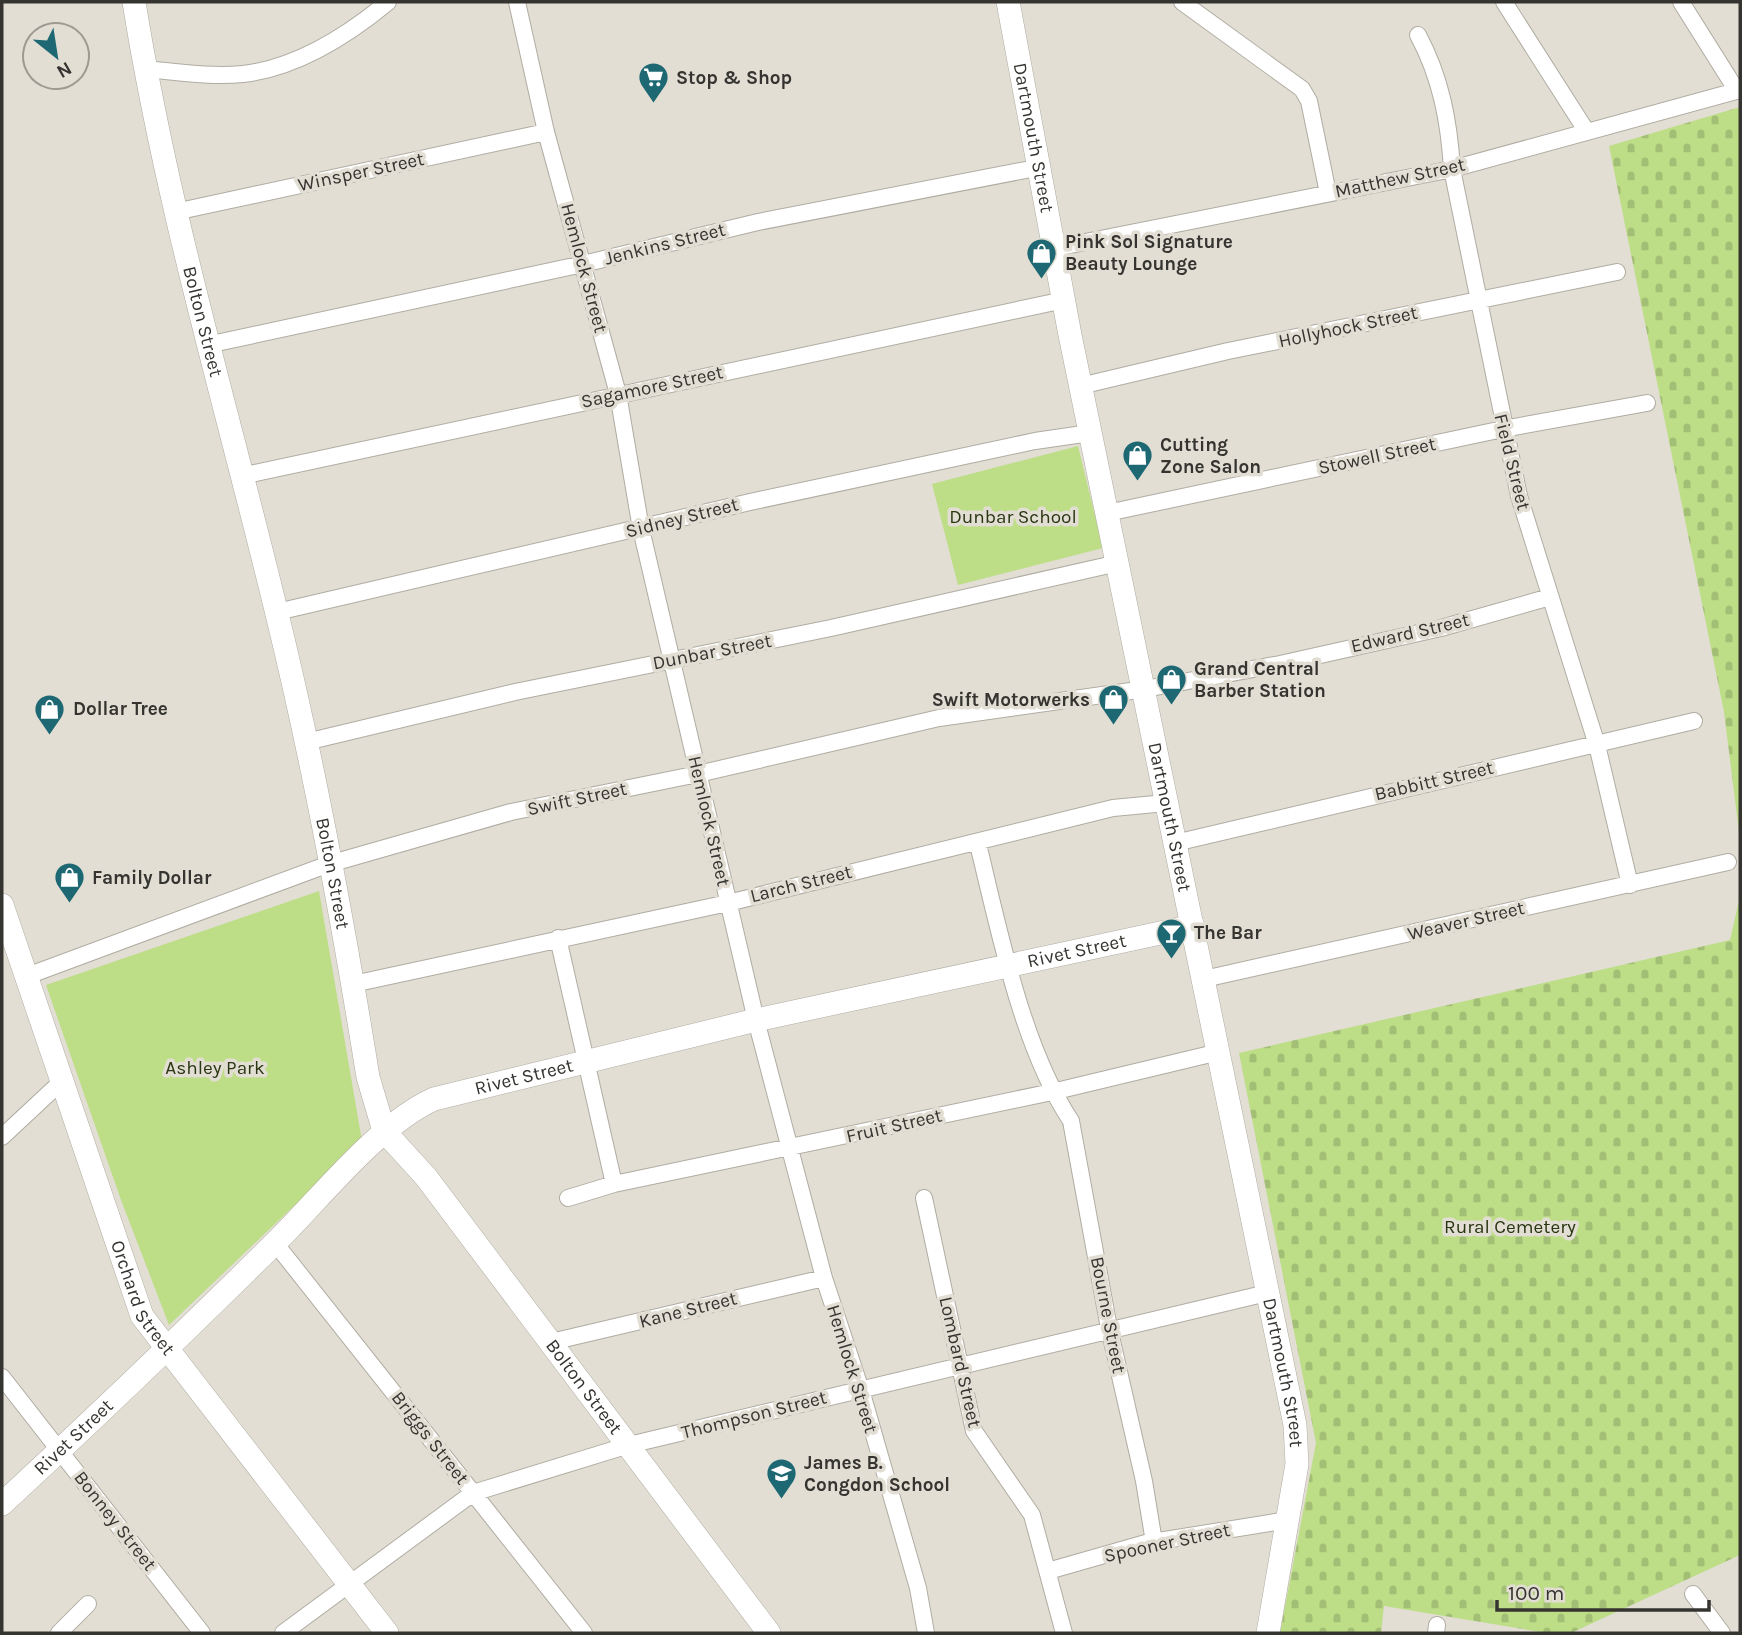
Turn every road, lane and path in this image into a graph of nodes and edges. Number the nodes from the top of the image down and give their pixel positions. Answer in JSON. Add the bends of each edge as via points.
{"nodes":[{"id":1,"x":134,"y":2,"type":"edge"},
{"id":2,"x":388,"y":2,"type":"edge"},
{"id":3,"x":517,"y":2,"type":"edge"},
{"id":4,"x":1008,"y":2,"type":"edge"},
{"id":5,"x":1182,"y":2,"type":"edge"},
{"id":6,"x":1504,"y":2,"type":"edge"},
{"id":7,"x":1681,"y":2,"type":"edge"},
{"id":8,"x":1418,"y":35,"type":"dead end"},
{"id":9,"x":145,"y":69,"type":"junction"},
{"id":10,"x":1738,"y":91,"type":"edge"},
{"id":11,"x":546,"y":131,"type":"junction"},
{"id":12,"x":1587,"y":132,"type":"junction"},
{"id":13,"x":1041,"y":167,"type":"junction"},
{"id":14,"x":1452,"y":169,"type":"junction"},
{"id":15,"x":1328,"y":193,"type":"junction"},
{"id":16,"x":175,"y":212,"type":"junction"},
{"id":17,"x":1055,"y":247,"type":"junction"},
{"id":18,"x":583,"y":264,"type":"junction"},
{"id":19,"x":1617,"y":272,"type":"dead end"},
{"id":20,"x":1479,"y":299,"type":"junction"},
{"id":21,"x":1064,"y":300,"type":"junction"},
{"id":22,"x":208,"y":345,"type":"junction"},
{"id":23,"x":1080,"y":386,"type":"junction"},
{"id":24,"x":618,"y":394,"type":"junction"},
{"id":25,"x":1647,"y":403,"type":"dead end"},
{"id":26,"x":1503,"y":429,"type":"junction"},
{"id":27,"x":1090,"y":433,"type":"junction"},
{"id":28,"x":242,"y":476,"type":"junction"},
{"id":29,"x":1107,"y":513,"type":"junction"},
{"id":30,"x":641,"y":529,"type":"junction"},
{"id":31,"x":1118,"y":563,"type":"junction"},
{"id":32,"x":1550,"y":597,"type":"junction"},
{"id":33,"x":276,"y":612,"type":"junction"},
{"id":34,"x":673,"y":659,"type":"junction"},
{"id":35,"x":1145,"y":689,"type":"junction"},
{"id":36,"x":1694,"y":721,"type":"dead end"},
{"id":37,"x":306,"y":742,"type":"junction"},
{"id":38,"x":1597,"y":745,"type":"junction"},
{"id":39,"x":698,"y":774,"type":"junction"},
{"id":40,"x":1166,"y":803,"type":"junction"},
{"id":41,"x":1175,"y":843,"type":"junction"},
{"id":42,"x":978,"y":844,"type":"junction"},
{"id":43,"x":1728,"y":862,"type":"dead end"},
{"id":44,"x":329,"y":864,"type":"junction"},
{"id":45,"x":1630,"y":885,"type":"junction"},
{"id":46,"x":728,"y":903,"type":"junction"},
{"id":47,"x":2,"y":905,"type":"edge"},
{"id":48,"x":1192,"y":926,"type":"junction"},
{"id":49,"x":558,"y":938,"type":"junction"},
{"id":50,"x":1008,"y":967,"type":"junction"},
{"id":51,"x":27,"y":976,"type":"junction"},
{"id":52,"x":1204,"y":979,"type":"junction"},
{"id":53,"x":353,"y":984,"type":"junction"},
{"id":54,"x":756,"y":1020,"type":"junction"},
{"id":55,"x":1219,"y":1052,"type":"junction"},
{"id":56,"x":585,"y":1061,"type":"junction"},
{"id":57,"x":62,"y":1081,"type":"junction"},
{"id":58,"x":1052,"y":1092,"type":"junction"},
{"id":59,"x":384,"y":1130,"type":"junction"},
{"id":60,"x":2,"y":1137,"type":"edge"},
{"id":61,"x":789,"y":1147,"type":"junction"},
{"id":62,"x":614,"y":1184,"type":"junction"},
{"id":63,"x":568,"y":1198,"type":"dead end"},
{"id":64,"x":924,"y":1198,"type":"dead end"},
{"id":65,"x":275,"y":1243,"type":"junction"},
{"id":66,"x":824,"y":1278,"type":"junction"},
{"id":67,"x":1267,"y":1293,"type":"junction"},
{"id":68,"x":1109,"y":1328,"type":"junction"},
{"id":69,"x":551,"y":1342,"type":"junction"},
{"id":70,"x":166,"y":1349,"type":"junction"},
{"id":71,"x":961,"y":1366,"type":"junction"},
{"id":72,"x":2,"y":1377,"type":"edge"},
{"id":73,"x":861,"y":1390,"type":"junction"},
{"id":74,"x":629,"y":1446,"type":"junction"},
{"id":75,"x":60,"y":1450,"type":"junction"},
{"id":76,"x":473,"y":1493,"type":"junction"},
{"id":77,"x":2,"y":1504,"type":"edge"},
{"id":78,"x":1288,"y":1520,"type":"junction"},
{"id":79,"x":1154,"y":1542,"type":"junction"},
{"id":80,"x":1048,"y":1571,"type":"junction"},
{"id":81,"x":349,"y":1586,"type":"junction"},
{"id":82,"x":1693,"y":1594,"type":"dead end"},
{"id":83,"x":88,"y":1604,"type":"dead end"},
{"id":84,"x":58,"y":1633,"type":"edge"},
{"id":85,"x":202,"y":1633,"type":"edge"},
{"id":86,"x":284,"y":1633,"type":"edge"},
{"id":87,"x":387,"y":1633,"type":"edge"},
{"id":88,"x":584,"y":1633,"type":"edge"},
{"id":89,"x":769,"y":1633,"type":"edge"},
{"id":90,"x":926,"y":1633,"type":"edge"},
{"id":91,"x":1064,"y":1633,"type":"edge"},
{"id":92,"x":1268,"y":1633,"type":"edge"},
{"id":93,"x":1722,"y":1633,"type":"edge"}],
"edges":[{"from":1,"to":9,"type":"street","name":"Bolton Street"},
{"from":2,"to":9,"type":"street","via":[[324,46],[273,67],[213,75]]},
{"from":3,"to":11,"type":"street","name":"Hemlock Street"},
{"from":4,"to":13,"type":"street","name":"Dartmouth Street"},
{"from":5,"to":15,"type":"street","via":[[1302,89],[1309,101]]},
{"from":6,"to":12,"type":"street"},
{"from":7,"to":10,"type":"street"},
{"from":8,"to":14,"type":"street","name":"Field Street","via":[[1435,68],[1449,127]]},
{"from":9,"to":16,"type":"street","name":"Bolton Street"},
{"from":10,"to":12,"type":"street","name":"Matthew Street"},
{"from":11,"to":16,"type":"street","name":"Winsper Street"},
{"from":11,"to":18,"type":"street","name":"Hemlock Street"},
{"from":12,"to":14,"type":"street","name":"Matthew Street"},
{"from":13,"to":17,"type":"street","name":"Dartmouth Street"},
{"from":13,"to":18,"type":"street","name":"Jenkins Street","via":[[758,222]]},
{"from":14,"to":15,"type":"street","name":"Matthew Street"},
{"from":14,"to":20,"type":"street","name":"Field Street"},
{"from":15,"to":17,"type":"street","name":"Matthew Street"},
{"from":16,"to":22,"type":"street","name":"Bolton Street"},
{"from":17,"to":21,"type":"street","name":"Dartmouth Street"},
{"from":18,"to":22,"type":"street","name":"Jenkins Street"},
{"from":18,"to":24,"type":"street","name":"Hemlock Street"},
{"from":19,"to":20,"type":"street","name":"Hollyhock Street"},
{"from":20,"to":23,"type":"street","name":"Hollyhock Street"},
{"from":20,"to":26,"type":"street","name":"Field Street"},
{"from":21,"to":23,"type":"street","name":"Dartmouth Street"},
{"from":21,"to":24,"type":"street","name":"Sagamore Street"},
{"from":22,"to":28,"type":"street","name":"Bolton Street"},
{"from":23,"to":27,"type":"street","name":"Dartmouth Street"},
{"from":24,"to":28,"type":"street","name":"Sagamore Street"},
{"from":24,"to":30,"type":"street","name":"Hemlock Street"},
{"from":25,"to":26,"type":"street","name":"Stowell Street"},
{"from":26,"to":29,"type":"street","name":"Stowell Street"},
{"from":26,"to":32,"type":"street","name":"Field Street"},
{"from":27,"to":29,"type":"street","name":"Dartmouth Street"},
{"from":27,"to":30,"type":"street","name":"Sidney Street","via":[[913,467]]},
{"from":28,"to":33,"type":"street","name":"Bolton Street"},
{"from":29,"to":31,"type":"street","name":"Dartmouth Street"},
{"from":30,"to":33,"type":"street","name":"Sidney Street"},
{"from":30,"to":34,"type":"street","name":"Hemlock Street"},
{"from":31,"to":34,"type":"street","name":"Dunbar Street"},
{"from":31,"to":35,"type":"street","name":"Dartmouth Street"},
{"from":32,"to":35,"type":"street","name":"Edward Street","via":[[1441,628]]},
{"from":32,"to":38,"type":"street","name":"Field Street"},
{"from":33,"to":37,"type":"street","name":"Bolton Street"},
{"from":34,"to":37,"type":"street","name":"Dunbar Street"},
{"from":34,"to":39,"type":"street","name":"Hemlock Street"},
{"from":35,"to":39,"type":"street","name":"Swift Street","via":[[939,718]]},
{"from":35,"to":40,"type":"street","name":"Dartmouth Street"},
{"from":36,"to":38,"type":"street","name":"Babbitt Street"},
{"from":37,"to":44,"type":"street","name":"Bolton Street"},
{"from":38,"to":41,"type":"street","name":"Babbitt Street"},
{"from":38,"to":45,"type":"street","name":"Field Street"},
{"from":39,"to":44,"type":"street","name":"Swift Street","via":[[511,812]]},
{"from":39,"to":46,"type":"street","name":"Hemlock Street"},
{"from":40,"to":41,"type":"street","name":"Dartmouth Street"},
{"from":40,"to":42,"type":"street","name":"Larch Street","via":[[1113,808]]},
{"from":41,"to":48,"type":"street","name":"Dartmouth Street"},
{"from":42,"to":46,"type":"street","name":"Larch Street"},
{"from":42,"to":50,"type":"street","name":"Bourne Street"},
{"from":43,"to":45,"type":"street","name":"Weaver Street"},
{"from":44,"to":51,"type":"street","name":"Swift Street"},
{"from":44,"to":53,"type":"street","name":"Bolton Street"},
{"from":45,"to":52,"type":"street","name":"Weaver Street"},
{"from":46,"to":49,"type":"street","name":"Larch Street"},
{"from":46,"to":54,"type":"street","name":"Hemlock Street"},
{"from":47,"to":51,"type":"street","name":"Orchard Street"},
{"from":48,"to":50,"type":"street","name":"Rivet Street"},
{"from":48,"to":52,"type":"street","name":"Dartmouth Street"},
{"from":49,"to":53,"type":"street","name":"Larch Street"},
{"from":49,"to":56,"type":"street"},
{"from":50,"to":54,"type":"street","name":"Rivet Street"},
{"from":50,"to":58,"type":"street","name":"Bourne Street"},
{"from":51,"to":57,"type":"street","name":"Orchard Street"},
{"from":52,"to":55,"type":"street","name":"Dartmouth Street"},
{"from":53,"to":59,"type":"street","name":"Bolton Street","via":[[368,1077]]},
{"from":54,"to":56,"type":"street","name":"Rivet Street"},
{"from":54,"to":61,"type":"street","name":"Hemlock Street"},
{"from":55,"to":58,"type":"street","name":"Fruit Street"},
{"from":55,"to":67,"type":"street","name":"Dartmouth Street"},
{"from":56,"to":59,"type":"street","name":"Rivet Street","via":[[434,1099]]},
{"from":56,"to":62,"type":"street"},
{"from":57,"to":60,"type":"street"},
{"from":57,"to":70,"type":"street","name":"Orchard Street","via":[[142,1316]]},
{"from":58,"to":61,"type":"street","name":"Fruit Street"},
{"from":58,"to":68,"type":"street","name":"Bourne Street","via":[[1071,1121]]},
{"from":59,"to":65,"type":"street","name":"Rivet Street"},
{"from":59,"to":69,"type":"street","name":"Bolton Street","via":[[426,1177]]},
{"from":61,"to":62,"type":"street","name":"Fruit Street"},
{"from":61,"to":66,"type":"street","name":"Hemlock Street"},
{"from":62,"to":63,"type":"street","name":"Fruit Street"},
{"from":64,"to":71,"type":"street","name":"Lombard Street"},
{"from":65,"to":70,"type":"street","name":"Rivet Street"},
{"from":65,"to":76,"type":"street","name":"Briggs Street"},
{"from":66,"to":69,"type":"street","name":"Kane Street"},
{"from":66,"to":73,"type":"street","name":"Hemlock Street"},
{"from":67,"to":68,"type":"street","name":"Thompson Street"},
{"from":67,"to":78,"type":"street","name":"Dartmouth Street","via":[[1295,1425],[1297,1464]]},
{"from":68,"to":71,"type":"street","name":"Thompson Street"},
{"from":68,"to":79,"type":"street","name":"Bourne Street"},
{"from":69,"to":74,"type":"street","name":"Bolton Street"},
{"from":70,"to":75,"type":"street","name":"Rivet Street"},
{"from":70,"to":81,"type":"street","name":"Orchard Street"},
{"from":71,"to":73,"type":"street","name":"Thompson Street"},
{"from":71,"to":80,"type":"street","name":"Lombard Street","via":[[974,1431],[1032,1515]]},
{"from":72,"to":75,"type":"street","name":"Bonney Street"},
{"from":73,"to":74,"type":"street","name":"Thompson Street"},
{"from":73,"to":90,"type":"street","name":"Hemlock Street","via":[[918,1588]]},
{"from":74,"to":76,"type":"street","name":"Thompson Street"},
{"from":74,"to":89,"type":"street","name":"Bolton Street"},
{"from":75,"to":77,"type":"street","name":"Rivet Street"},
{"from":75,"to":85,"type":"street","name":"Bonney Street"},
{"from":76,"to":81,"type":"street","name":"Thompson Street"},
{"from":76,"to":88,"type":"street","name":"Briggs Street"},
{"from":78,"to":79,"type":"street","name":"Spooner Street"},
{"from":78,"to":92,"type":"street","name":"Dartmouth Street"},
{"from":79,"to":80,"type":"street","name":"Spooner Street"},
{"from":80,"to":91,"type":"street","name":"Lombard Street"},
{"from":81,"to":86,"type":"street","name":"Thompson Street"},
{"from":81,"to":87,"type":"street","name":"Orchard Street"},
{"from":82,"to":93,"type":"street"},
{"from":83,"to":84,"type":"street"}]}
